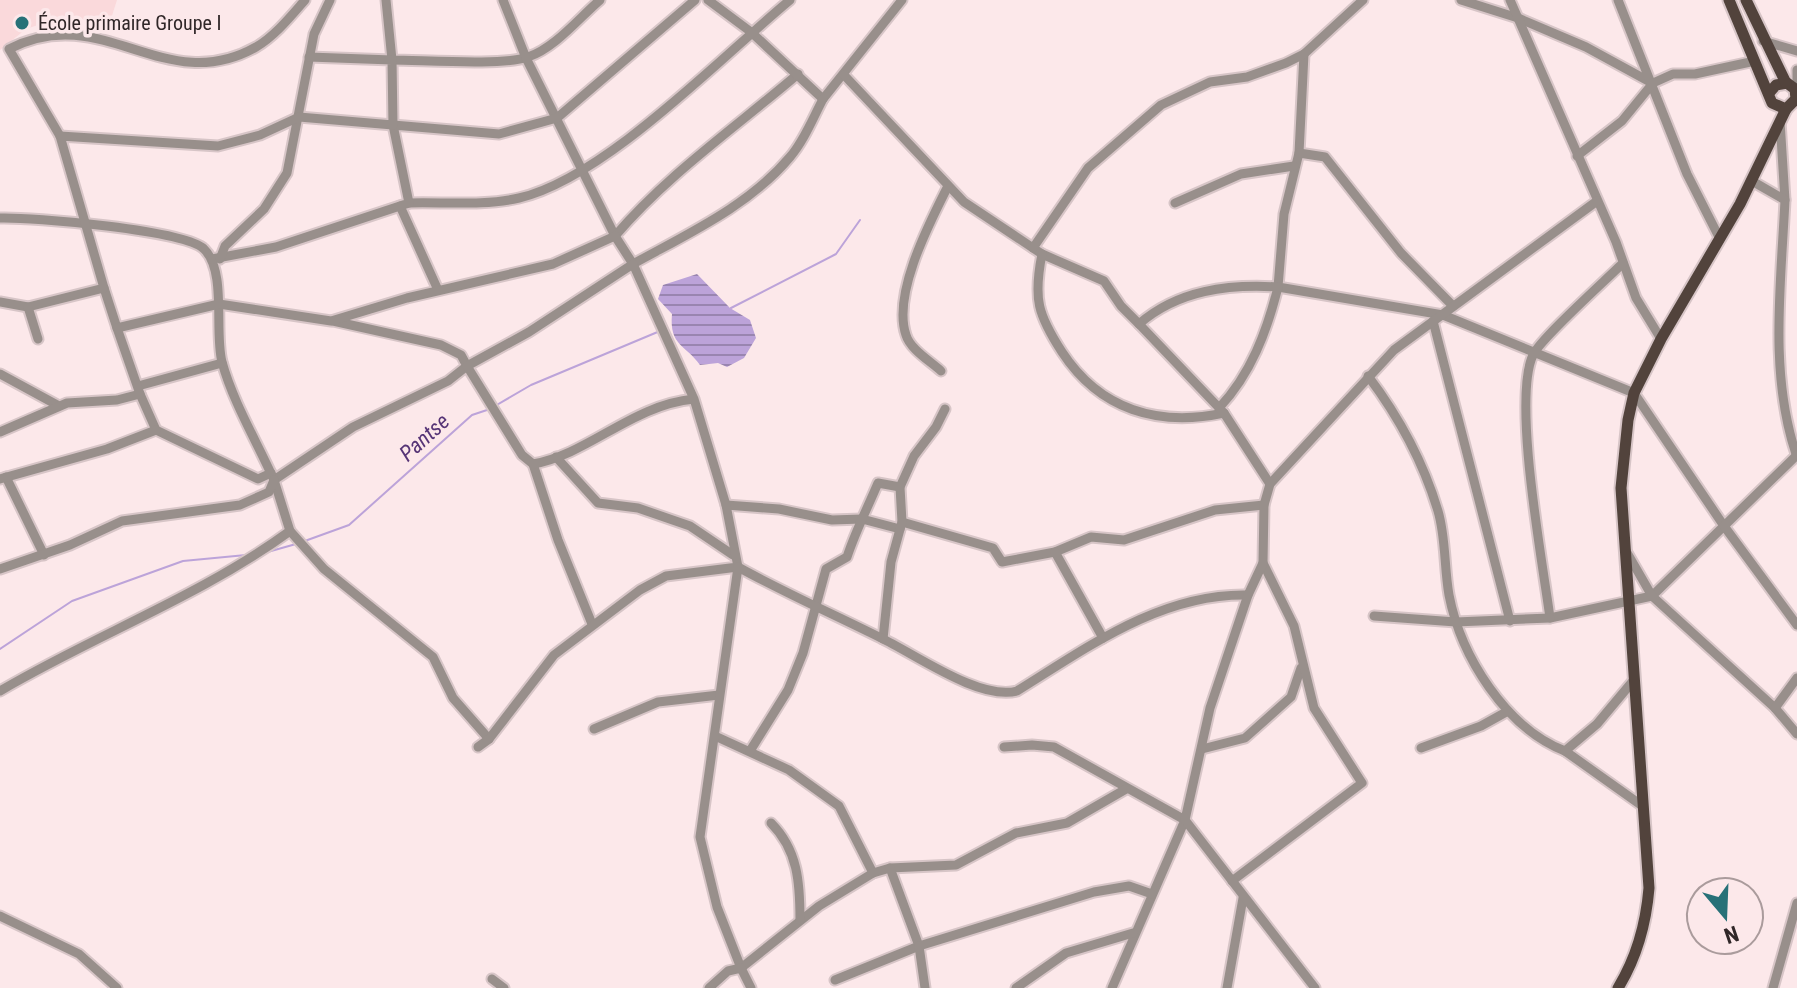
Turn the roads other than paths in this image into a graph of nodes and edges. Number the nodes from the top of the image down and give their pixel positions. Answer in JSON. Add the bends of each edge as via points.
{"nodes":[{"id":1,"x":305,"y":0,"type":"edge"},
{"id":2,"x":330,"y":0,"type":"edge"},
{"id":3,"x":386,"y":0,"type":"edge"},
{"id":4,"x":503,"y":0,"type":"edge"},
{"id":5,"x":600,"y":0,"type":"edge"},
{"id":6,"x":695,"y":0,"type":"edge"},
{"id":7,"x":708,"y":0,"type":"edge"},
{"id":8,"x":790,"y":0,"type":"edge"},
{"id":9,"x":902,"y":0,"type":"edge"},
{"id":10,"x":1363,"y":0,"type":"edge"},
{"id":11,"x":1461,"y":0,"type":"edge"},
{"id":12,"x":1510,"y":0,"type":"edge"},
{"id":13,"x":1618,"y":0,"type":"edge"},
{"id":14,"x":1729,"y":0,"type":"edge"},
{"id":15,"x":1746,"y":0,"type":"edge"},
{"id":16,"x":1518,"y":18,"type":"junction"},
{"id":17,"x":751,"y":32,"type":"junction"},
{"id":18,"x":1763,"y":41,"type":"junction"},
{"id":19,"x":1797,"y":51,"type":"edge"},
{"id":20,"x":4,"y":52,"type":"edge"},
{"id":21,"x":1304,"y":54,"type":"junction"},
{"id":22,"x":309,"y":57,"type":"junction"},
{"id":23,"x":526,"y":58,"type":"junction"},
{"id":24,"x":392,"y":60,"type":"junction"},
{"id":25,"x":1755,"y":61,"type":"junction"},
{"id":26,"x":1797,"y":70,"type":"edge"},
{"id":27,"x":798,"y":74,"type":"junction"},
{"id":28,"x":844,"y":75,"type":"junction"},
{"id":29,"x":1653,"y":83,"type":"junction"},
{"id":30,"x":1794,"y":87,"type":"edge"},
{"id":31,"x":1770,"y":92,"type":"junction"},
{"id":32,"x":823,"y":99,"type":"junction"},
{"id":33,"x":1788,"y":107,"type":"edge"},
{"id":34,"x":299,"y":117,"type":"junction"},
{"id":35,"x":557,"y":118,"type":"junction"},
{"id":36,"x":1780,"y":121,"type":"junction"},
{"id":37,"x":393,"y":125,"type":"junction"},
{"id":38,"x":1774,"y":133,"type":"junction"},
{"id":39,"x":60,"y":136,"type":"junction"},
{"id":40,"x":1299,"y":153,"type":"junction"},
{"id":41,"x":1577,"y":156,"type":"junction"},
{"id":42,"x":1294,"y":166,"type":"junction"},
{"id":43,"x":582,"y":171,"type":"junction"},
{"id":44,"x":1752,"y":181,"type":"junction"},
{"id":45,"x":948,"y":186,"type":"junction"},
{"id":46,"x":1785,"y":200,"type":"junction"},
{"id":47,"x":1597,"y":201,"type":"junction"},
{"id":48,"x":1175,"y":203,"type":"dead end"},
{"id":49,"x":404,"y":205,"type":"junction"},
{"id":50,"x":0,"y":218,"type":"edge"},
{"id":51,"x":88,"y":227,"type":"junction"},
{"id":52,"x":615,"y":236,"type":"junction"},
{"id":53,"x":1720,"y":239,"type":"junction"},
{"id":54,"x":1037,"y":251,"type":"junction"},
{"id":55,"x":216,"y":259,"type":"junction"},
{"id":56,"x":1623,"y":263,"type":"junction"},
{"id":57,"x":633,"y":264,"type":"junction"},
{"id":58,"x":1278,"y":287,"type":"junction"},
{"id":59,"x":104,"y":288,"type":"junction"},
{"id":60,"x":438,"y":290,"type":"junction"},
{"id":61,"x":0,"y":302,"type":"edge"},
{"id":62,"x":219,"y":304,"type":"junction"},
{"id":63,"x":1453,"y":306,"type":"junction"},
{"id":64,"x":28,"y":307,"type":"junction"},
{"id":65,"x":1438,"y":318,"type":"junction"},
{"id":66,"x":331,"y":321,"type":"junction"},
{"id":67,"x":1139,"y":324,"type":"junction"},
{"id":68,"x":117,"y":328,"type":"junction"},
{"id":69,"x":38,"y":339,"type":"dead end"},
{"id":70,"x":1661,"y":339,"type":"junction"},
{"id":71,"x":1533,"y":355,"type":"junction"},
{"id":72,"x":222,"y":363,"type":"junction"},
{"id":73,"x":467,"y":366,"type":"junction"},
{"id":74,"x":941,"y":371,"type":"dead end"},
{"id":75,"x":0,"y":374,"type":"edge"},
{"id":76,"x":1368,"y":376,"type":"junction"},
{"id":77,"x":139,"y":390,"type":"junction"},
{"id":78,"x":1634,"y":393,"type":"junction"},
{"id":79,"x":694,"y":399,"type":"junction"},
{"id":80,"x":59,"y":406,"type":"junction"},
{"id":81,"x":945,"y":409,"type":"dead end"},
{"id":82,"x":1221,"y":411,"type":"junction"},
{"id":83,"x":156,"y":430,"type":"junction"},
{"id":84,"x":0,"y":432,"type":"edge"},
{"id":85,"x":1797,"y":454,"type":"edge"},
{"id":86,"x":556,"y":457,"type":"junction"},
{"id":87,"x":533,"y":464,"type":"junction"},
{"id":88,"x":273,"y":476,"type":"junction"},
{"id":89,"x":3,"y":478,"type":"edge"},
{"id":90,"x":1270,"y":484,"type":"junction"},
{"id":91,"x":900,"y":487,"type":"junction"},
{"id":92,"x":726,"y":505,"type":"junction"},
{"id":93,"x":1264,"y":505,"type":"junction"},
{"id":94,"x":862,"y":519,"type":"junction"},
{"id":95,"x":901,"y":525,"type":"junction"},
{"id":96,"x":1724,"y":526,"type":"junction"},
{"id":97,"x":290,"y":531,"type":"junction"},
{"id":98,"x":1625,"y":550,"type":"junction"},
{"id":99,"x":1055,"y":552,"type":"junction"},
{"id":100,"x":44,"y":555,"type":"junction"},
{"id":101,"x":733,"y":555,"type":"junction"},
{"id":102,"x":1263,"y":563,"type":"junction"},
{"id":103,"x":738,"y":567,"type":"junction"},
{"id":104,"x":0,"y":569,"type":"edge"},
{"id":105,"x":1248,"y":595,"type":"junction"},
{"id":106,"x":1652,"y":596,"type":"junction"},
{"id":107,"x":1628,"y":601,"type":"junction"},
{"id":108,"x":817,"y":610,"type":"junction"},
{"id":109,"x":1374,"y":616,"type":"dead end"},
{"id":110,"x":1550,"y":618,"type":"junction"},
{"id":111,"x":1510,"y":621,"type":"junction"},
{"id":112,"x":1456,"y":622,"type":"junction"},
{"id":113,"x":592,"y":624,"type":"junction"},
{"id":114,"x":1797,"y":625,"type":"edge"},
{"id":115,"x":1103,"y":638,"type":"junction"},
{"id":116,"x":883,"y":639,"type":"junction"},
{"id":117,"x":1301,"y":665,"type":"junction"},
{"id":118,"x":1797,"y":678,"type":"edge"},
{"id":119,"x":1633,"y":681,"type":"junction"},
{"id":120,"x":0,"y":691,"type":"edge"},
{"id":121,"x":719,"y":695,"type":"junction"},
{"id":122,"x":1775,"y":708,"type":"junction"},
{"id":123,"x":1508,"y":711,"type":"junction"},
{"id":124,"x":594,"y":729,"type":"dead end"},
{"id":125,"x":1797,"y":734,"type":"edge"},
{"id":126,"x":715,"y":736,"type":"junction"},
{"id":127,"x":489,"y":739,"type":"junction"},
{"id":128,"x":478,"y":747,"type":"dead end"},
{"id":129,"x":1004,"y":747,"type":"dead end"},
{"id":130,"x":1421,"y":748,"type":"dead end"},
{"id":131,"x":1202,"y":749,"type":"junction"},
{"id":132,"x":750,"y":751,"type":"junction"},
{"id":133,"x":1565,"y":751,"type":"junction"},
{"id":134,"x":1126,"y":789,"type":"junction"},
{"id":135,"x":1641,"y":805,"type":"junction"},
{"id":136,"x":1185,"y":820,"type":"junction"},
{"id":137,"x":771,"y":823,"type":"dead end"},
{"id":138,"x":890,"y":868,"type":"junction"},
{"id":139,"x":873,"y":873,"type":"junction"},
{"id":140,"x":1232,"y":881,"type":"junction"},
{"id":141,"x":1152,"y":894,"type":"junction"},
{"id":142,"x":1243,"y":898,"type":"junction"},
{"id":143,"x":1797,"y":903,"type":"edge"},
{"id":144,"x":0,"y":916,"type":"edge"},
{"id":145,"x":800,"y":920,"type":"junction"},
{"id":146,"x":1133,"y":933,"type":"junction"},
{"id":147,"x":919,"y":946,"type":"junction"},
{"id":148,"x":741,"y":968,"type":"junction"},
{"id":149,"x":492,"y":979,"type":"dead end"},
{"id":150,"x":835,"y":980,"type":"dead end"},
{"id":151,"x":117,"y":988,"type":"edge"},
{"id":152,"x":504,"y":988,"type":"edge"},
{"id":153,"x":709,"y":988,"type":"edge"},
{"id":154,"x":751,"y":988,"type":"edge"},
{"id":155,"x":925,"y":988,"type":"edge"},
{"id":156,"x":1016,"y":988,"type":"edge"},
{"id":157,"x":1112,"y":988,"type":"edge"},
{"id":158,"x":1227,"y":988,"type":"edge"},
{"id":159,"x":1315,"y":988,"type":"edge"},
{"id":160,"x":1618,"y":988,"type":"edge"},
{"id":161,"x":1773,"y":988,"type":"edge"}],
"edges":[{"from":1,"to":20,"type":"street","via":[[257,46],[218,59],[172,58],[84,28],[47,30]]},
{"from":2,"to":22,"type":"street"},
{"from":3,"to":24,"type":"street"},
{"from":4,"to":23,"type":"street"},
{"from":5,"to":23,"type":"street"},
{"from":6,"to":35,"type":"street"},
{"from":7,"to":17,"type":"street"},
{"from":8,"to":17,"type":"street"},
{"from":9,"to":28,"type":"street"},
{"from":10,"to":21,"type":"street"},
{"from":11,"to":16,"type":"street"},
{"from":12,"to":16,"type":"street"},
{"from":13,"to":29,"type":"street"},
{"from":14,"to":25,"type":"main road"},
{"from":15,"to":18,"type":"main road"},
{"from":16,"to":29,"type":"street"},
{"from":16,"to":41,"type":"street"},
{"from":17,"to":27,"type":"street"},
{"from":17,"to":43,"type":"street","via":[[657,115]]},
{"from":18,"to":19,"type":"street"},
{"from":18,"to":30,"type":"main road"},
{"from":20,"to":39,"type":"street"},
{"from":21,"to":40,"type":"street"},
{"from":21,"to":54,"type":"street","via":[[1247,77],[1210,82],[1161,105],[1088,168]]},
{"from":22,"to":24,"type":"street"},
{"from":22,"to":34,"type":"street"},
{"from":23,"to":24,"type":"street"},
{"from":23,"to":35,"type":"street"},
{"from":24,"to":37,"type":"street"},
{"from":25,"to":29,"type":"street","via":[[1673,74]]},
{"from":25,"to":31,"type":"main road"},
{"from":26,"to":30,"type":"street"},
{"from":27,"to":32,"type":"street"},
{"from":27,"to":52,"type":"street","via":[[657,189]]},
{"from":28,"to":32,"type":"street"},
{"from":28,"to":45,"type":"street"},
{"from":29,"to":41,"type":"street","via":[[1622,121]]},
{"from":29,"to":53,"type":"street","via":[[1687,174]]},
{"from":30,"to":31,"type":"main road","via":[[1776,85]]},
{"from":30,"to":33,"type":"main road"},
{"from":31,"to":33,"type":"main road"},
{"from":32,"to":57,"type":"street","via":[[792,155],[775,173],[730,208]]},
{"from":33,"to":36,"type":"main road"},
{"from":33,"to":38,"type":"main road"},
{"from":34,"to":37,"type":"street"},
{"from":34,"to":39,"type":"street","via":[[218,146]]},
{"from":34,"to":55,"type":"street","via":[[287,173],[264,209]]},
{"from":35,"to":37,"type":"street","via":[[499,134]]},
{"from":35,"to":43,"type":"street"},
{"from":36,"to":38,"type":"main road"},
{"from":36,"to":46,"type":"street"},
{"from":37,"to":49,"type":"street"},
{"from":38,"to":44,"type":"main road"},
{"from":39,"to":51,"type":"street"},
{"from":40,"to":42,"type":"street"},
{"from":40,"to":63,"type":"street","via":[[1325,157],[1401,253]]},
{"from":41,"to":47,"type":"street"},
{"from":42,"to":48,"type":"street","via":[[1241,174]]},
{"from":42,"to":58,"type":"street"},
{"from":43,"to":49,"type":"street","via":[[516,199]]},
{"from":43,"to":52,"type":"street"},
{"from":44,"to":46,"type":"street"},
{"from":44,"to":53,"type":"main road"},
{"from":45,"to":54,"type":"street","via":[[985,219]]},
{"from":45,"to":74,"type":"street","via":[[914,263],[904,328],[908,340]]},
{"from":46,"to":85,"type":"street","via":[[1780,370],[1783,413]]},
{"from":47,"to":56,"type":"street"},
{"from":47,"to":63,"type":"street"},
{"from":49,"to":55,"type":"street","via":[[276,247]]},
{"from":49,"to":60,"type":"street"},
{"from":50,"to":51,"type":"street","via":[[52,219]]},
{"from":51,"to":55,"type":"street","via":[[166,235],[196,243]]},
{"from":51,"to":59,"type":"street"},
{"from":52,"to":57,"type":"street"},
{"from":52,"to":60,"type":"street","via":[[553,264]]},
{"from":53,"to":70,"type":"main road"},
{"from":54,"to":67,"type":"street","via":[[1104,281]]},
{"from":54,"to":82,"type":"street","via":[[1042,321],[1089,384],[1126,409],[1152,417],[1189,419]]},
{"from":55,"to":62,"type":"street"},
{"from":56,"to":70,"type":"street","via":[[1636,298]]},
{"from":56,"to":71,"type":"street"},
{"from":57,"to":73,"type":"street"},
{"from":57,"to":79,"type":"street"},
{"from":58,"to":65,"type":"street"},
{"from":58,"to":67,"type":"street","via":[[1215,288],[1174,300]]},
{"from":58,"to":82,"type":"street","via":[[1264,337]]},
{"from":59,"to":64,"type":"street"},
{"from":59,"to":68,"type":"street"},
{"from":60,"to":66,"type":"street"},
{"from":61,"to":64,"type":"street"},
{"from":62,"to":66,"type":"street"},
{"from":62,"to":68,"type":"street"},
{"from":62,"to":72,"type":"street"},
{"from":63,"to":65,"type":"street"},
{"from":64,"to":69,"type":"street"},
{"from":65,"to":71,"type":"street"},
{"from":65,"to":76,"type":"street"},
{"from":65,"to":111,"type":"street"},
{"from":66,"to":73,"type":"street","via":[[441,345],[461,355]]},
{"from":67,"to":82,"type":"street"},
{"from":68,"to":77,"type":"street"},
{"from":70,"to":78,"type":"main road"},
{"from":71,"to":78,"type":"street"},
{"from":71,"to":110,"type":"street","via":[[1529,454]]},
{"from":72,"to":77,"type":"street"},
{"from":72,"to":88,"type":"street"},
{"from":73,"to":87,"type":"street","via":[[522,455]]},
{"from":73,"to":88,"type":"street"},
{"from":75,"to":80,"type":"street"},
{"from":76,"to":90,"type":"street"},
{"from":76,"to":112,"type":"street","via":[[1392,407],[1425,474],[1442,525]]},
{"from":77,"to":80,"type":"street"},
{"from":77,"to":83,"type":"street"},
{"from":78,"to":96,"type":"street"},
{"from":78,"to":98,"type":"main road","via":[[1621,488]]},
{"from":79,"to":86,"type":"street","via":[[655,408]]},
{"from":79,"to":92,"type":"street"},
{"from":80,"to":84,"type":"street"},
{"from":81,"to":91,"type":"street"},
{"from":82,"to":90,"type":"street"},
{"from":83,"to":88,"type":"street","via":[[258,479]]},
{"from":83,"to":89,"type":"street"},
{"from":85,"to":96,"type":"street"},
{"from":86,"to":87,"type":"street"},
{"from":86,"to":101,"type":"street","via":[[598,503],[638,508],[690,526]]},
{"from":87,"to":113,"type":"street"},
{"from":88,"to":97,"type":"street"},
{"from":88,"to":100,"type":"street","via":[[269,492],[240,505],[131,518]]},
{"from":89,"to":100,"type":"street"},
{"from":90,"to":93,"type":"street"},
{"from":91,"to":94,"type":"street","via":[[878,483]]},
{"from":91,"to":95,"type":"street"},
{"from":92,"to":94,"type":"street","via":[[832,520]]},
{"from":92,"to":101,"type":"street"},
{"from":93,"to":99,"type":"street","via":[[1215,510],[1124,540],[1091,537]]},
{"from":93,"to":102,"type":"street"},
{"from":94,"to":95,"type":"street"},
{"from":94,"to":108,"type":"street","via":[[847,557],[826,569]]},
{"from":95,"to":99,"type":"street","via":[[993,548],[1002,562]]},
{"from":95,"to":116,"type":"street","via":[[891,562]]},
{"from":96,"to":106,"type":"street"},
{"from":96,"to":114,"type":"street"},
{"from":97,"to":120,"type":"street","via":[[251,560]]},
{"from":97,"to":127,"type":"street","via":[[324,569],[433,657],[453,698]]},
{"from":98,"to":106,"type":"street"},
{"from":98,"to":107,"type":"main road"},
{"from":99,"to":115,"type":"street"},
{"from":100,"to":104,"type":"street"},
{"from":101,"to":103,"type":"street"},
{"from":102,"to":105,"type":"street"},
{"from":102,"to":117,"type":"street","via":[[1294,626]]},
{"from":103,"to":108,"type":"street"},
{"from":103,"to":113,"type":"street","via":[[666,576]]},
{"from":103,"to":121,"type":"street"},
{"from":105,"to":115,"type":"street","via":[[1194,599]]},
{"from":105,"to":131,"type":"street","via":[[1210,708]]},
{"from":106,"to":107,"type":"street"},
{"from":106,"to":122,"type":"street"},
{"from":107,"to":110,"type":"street"},
{"from":107,"to":119,"type":"main road"},
{"from":108,"to":116,"type":"street"},
{"from":108,"to":132,"type":"street","via":[[788,690]]},
{"from":109,"to":112,"type":"street"},
{"from":110,"to":111,"type":"street"},
{"from":111,"to":112,"type":"street"},
{"from":112,"to":123,"type":"street"},
{"from":113,"to":127,"type":"street","via":[[554,655]]},
{"from":115,"to":116,"type":"street","via":[[1017,691],[1000,693]]},
{"from":117,"to":131,"type":"street","via":[[1291,697],[1245,738]]},
{"from":117,"to":140,"type":"street","via":[[1314,708],[1362,783]]},
{"from":118,"to":122,"type":"street"},
{"from":119,"to":133,"type":"street","via":[[1597,724]]},
{"from":119,"to":135,"type":"main road"},
{"from":121,"to":124,"type":"street","via":[[658,702]]},
{"from":121,"to":126,"type":"street"},
{"from":122,"to":125,"type":"street"},
{"from":123,"to":130,"type":"street"},
{"from":123,"to":133,"type":"street","via":[[1527,731]]},
{"from":126,"to":132,"type":"street"},
{"from":126,"to":148,"type":"street","via":[[700,837],[717,907]]},
{"from":127,"to":128,"type":"street"},
{"from":129,"to":134,"type":"street","via":[[1054,747]]},
{"from":131,"to":136,"type":"street"},
{"from":132,"to":139,"type":"street","via":[[789,770],[839,806]]},
{"from":133,"to":135,"type":"street"},
{"from":134,"to":136,"type":"street"},
{"from":134,"to":138,"type":"street","via":[[1067,823],[1016,833],[956,865]]},
{"from":135,"to":160,"type":"main road","via":[[1647,911],[1630,968]]},
{"from":136,"to":140,"type":"street"},
{"from":136,"to":141,"type":"street"},
{"from":137,"to":145,"type":"street","via":[[788,844],[797,870]]},
{"from":138,"to":139,"type":"street"},
{"from":138,"to":147,"type":"street"},
{"from":139,"to":145,"type":"street"},
{"from":140,"to":142,"type":"street"},
{"from":141,"to":146,"type":"street"},
{"from":141,"to":147,"type":"street","via":[[1129,886],[1094,892]]},
{"from":142,"to":158,"type":"street"},
{"from":142,"to":159,"type":"street"},
{"from":143,"to":161,"type":"street"},
{"from":144,"to":151,"type":"street","via":[[79,954]]},
{"from":145,"to":148,"type":"street"},
{"from":146,"to":156,"type":"street","via":[[1066,953]]},
{"from":146,"to":157,"type":"street"},
{"from":147,"to":150,"type":"street"},
{"from":147,"to":155,"type":"street"},
{"from":148,"to":153,"type":"street","via":[[728,971]]},
{"from":148,"to":154,"type":"street"},
{"from":149,"to":152,"type":"street"}]}
